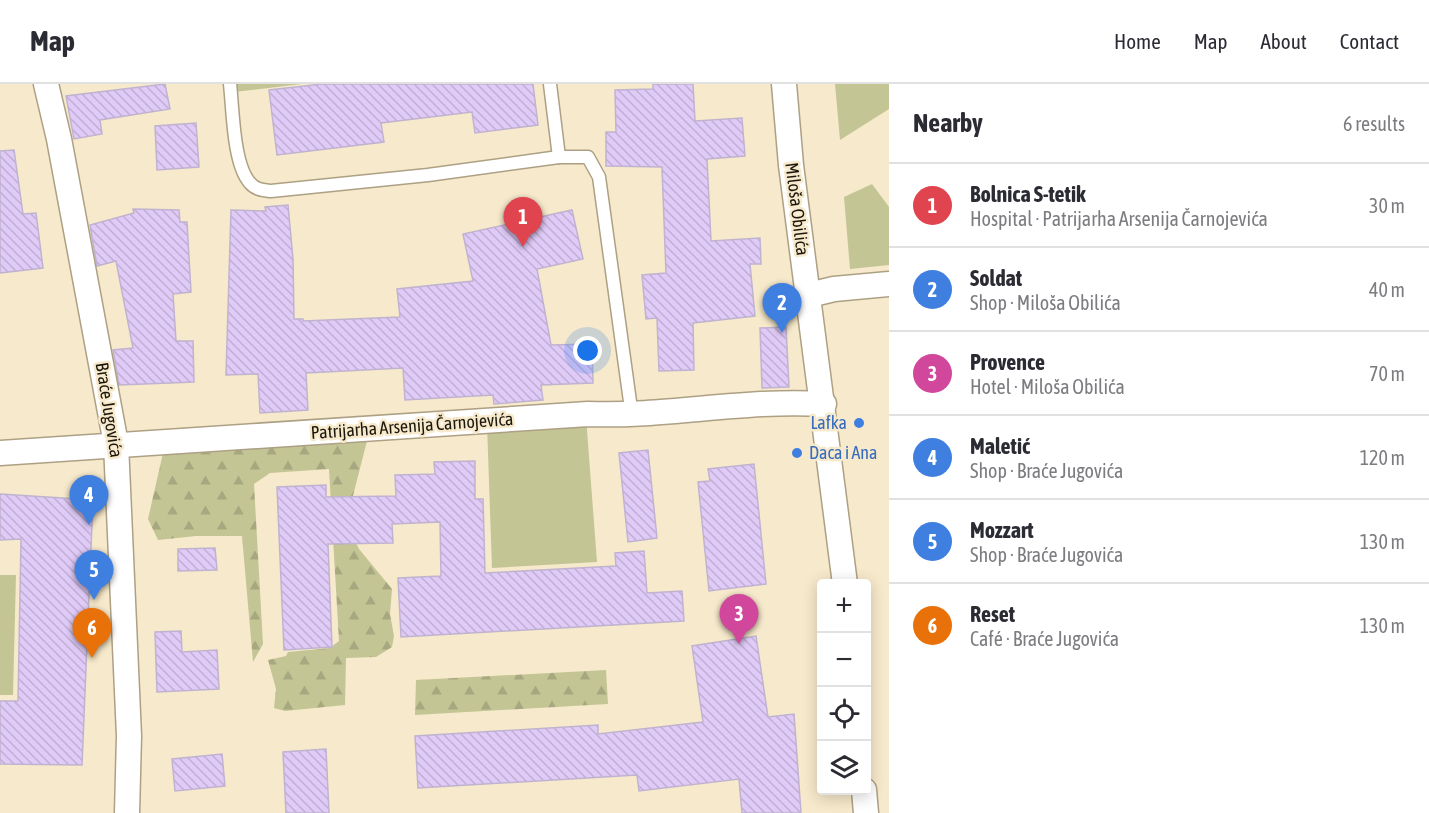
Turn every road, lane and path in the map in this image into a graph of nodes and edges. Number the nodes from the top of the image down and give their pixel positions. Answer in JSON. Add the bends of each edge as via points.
{"nodes":[{"id":1,"x":46,"y":84,"type":"edge"},
{"id":2,"x":230,"y":84,"type":"edge"},
{"id":3,"x":550,"y":84,"type":"edge"},
{"id":4,"x":784,"y":84,"type":"edge"},
{"id":5,"x":559,"y":156,"type":"junction"},
{"id":6,"x":889,"y":284,"type":"edge"},
{"id":7,"x":809,"y":296,"type":"junction"},
{"id":8,"x":824,"y":404,"type":"junction"},
{"id":9,"x":632,"y":416,"type":"junction"},
{"id":10,"x":116,"y":444,"type":"junction"},
{"id":11,"x":0,"y":453,"type":"edge"},
{"id":12,"x":844,"y":579,"type":"edge"},
{"id":13,"x":864,"y":795,"type":"edge"},
{"id":14,"x":127,"y":813,"type":"edge"},
{"id":15,"x":866,"y":813,"type":"edge"}],
"edges":[{"from":1,"to":10,"type":"street","name":"Braće Jugovića"},
{"from":2,"to":5,"type":"lane","via":[[240,168],[250,184],[259,189],[429,175]]},
{"from":3,"to":5,"type":"lane"},
{"from":4,"to":7,"type":"street","name":"Miloša Obilića","via":[[791,170]]},
{"from":5,"to":9,"type":"lane","via":[[588,157],[599,177]]},
{"from":6,"to":7,"type":"street","via":[[834,289]]},
{"from":7,"to":8,"type":"street","name":"Miloša Obilića"},
{"from":8,"to":9,"type":"street","name":"Patrijarha Arsenija Čarnojevića"},
{"from":8,"to":12,"type":"street","name":"Miloša Obilića"},
{"from":9,"to":10,"type":"street","name":"Patrijarha Arsenija Čarnojevića","via":[[588,414],[243,439]]},
{"from":10,"to":11,"type":"street","name":"Patrijarha Arsenija Čarnojevića"},
{"from":10,"to":14,"type":"street","name":"Braće Jugovića","via":[[129,736]]},
{"from":13,"to":15,"type":"street"}]}
